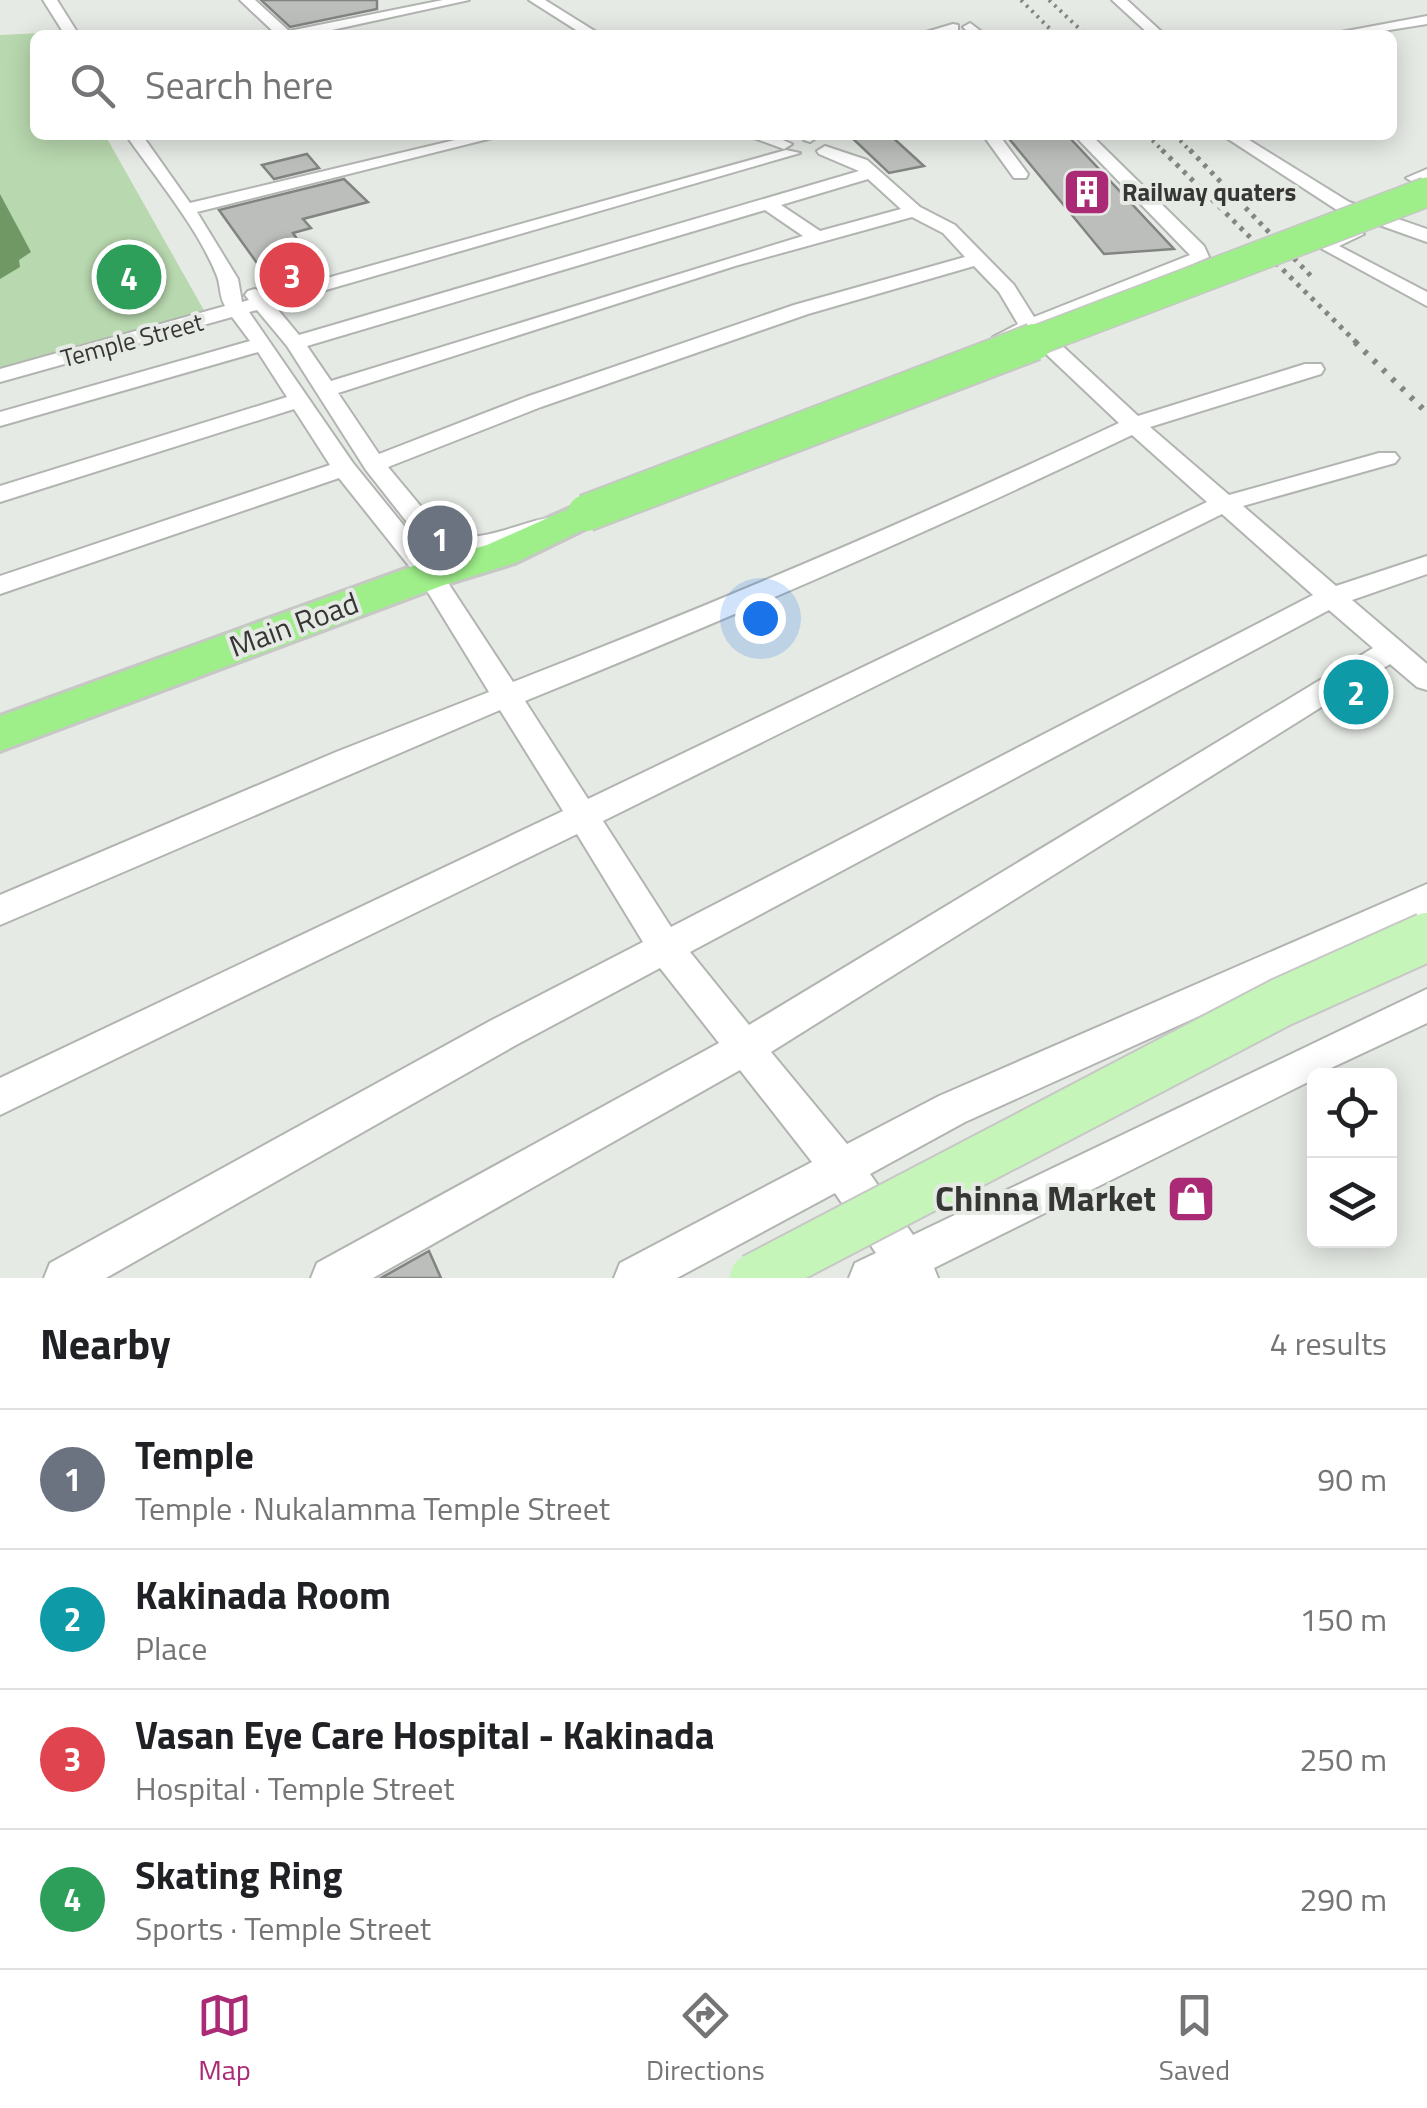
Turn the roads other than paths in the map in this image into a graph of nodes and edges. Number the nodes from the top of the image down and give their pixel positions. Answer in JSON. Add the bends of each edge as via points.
{"nodes":[{"id":1,"x":50,"y":0,"type":"edge"},
{"id":2,"x":247,"y":0,"type":"edge"},
{"id":3,"x":391,"y":0,"type":"edge"},
{"id":4,"x":536,"y":0,"type":"edge"},
{"id":5,"x":1119,"y":0,"type":"edge"},
{"id":6,"x":453,"y":1,"type":"edge"},
{"id":7,"x":404,"y":11,"type":"junction"},
{"id":8,"x":1427,"y":20,"type":"edge"},
{"id":9,"x":953,"y":28,"type":"dead end"},
{"id":10,"x":69,"y":30,"type":"edge"},
{"id":11,"x":281,"y":30,"type":"edge"},
{"id":12,"x":311,"y":30,"type":"edge"},
{"id":13,"x":586,"y":30,"type":"edge"},
{"id":14,"x":944,"y":30,"type":"edge"},
{"id":15,"x":1152,"y":30,"type":"edge"},
{"id":16,"x":1364,"y":30,"type":"edge"},
{"id":17,"x":139,"y":140,"type":"edge"},
{"id":18,"x":475,"y":140,"type":"edge"},
{"id":19,"x":767,"y":140,"type":"edge"},
{"id":20,"x":995,"y":140,"type":"edge"},
{"id":21,"x":1087,"y":140,"type":"edge"},
{"id":22,"x":1238,"y":140,"type":"edge"},
{"id":23,"x":816,"y":141,"type":"edge"},
{"id":24,"x":788,"y":148,"type":"junction"},
{"id":25,"x":873,"y":172,"type":"junction"},
{"id":26,"x":1020,"y":174,"type":"dead end"},
{"id":27,"x":1423,"y":181,"type":"edge"},
{"id":28,"x":767,"y":203,"type":"junction"},
{"id":29,"x":1427,"y":207,"type":"edge"},
{"id":30,"x":186,"y":209,"type":"junction"},
{"id":31,"x":914,"y":211,"type":"junction"},
{"id":32,"x":1392,"y":220,"type":"junction"},
{"id":33,"x":1427,"y":236,"type":"edge"},
{"id":34,"x":817,"y":237,"type":"junction"},
{"id":35,"x":980,"y":259,"type":"junction"},
{"id":36,"x":228,"y":279,"type":"junction"},
{"id":37,"x":1427,"y":300,"type":"edge"},
{"id":38,"x":265,"y":304,"type":"junction"},
{"id":39,"x":238,"y":311,"type":"junction"},
{"id":40,"x":1030,"y":327,"type":"junction"},
{"id":41,"x":264,"y":344,"type":"junction"},
{"id":42,"x":295,"y":344,"type":"junction"},
{"id":43,"x":1055,"y":348,"type":"junction"},
{"id":44,"x":1313,"y":369,"type":"dead end"},
{"id":45,"x":0,"y":376,"type":"edge"},
{"id":46,"x":326,"y":390,"type":"junction"},
{"id":47,"x":300,"y":400,"type":"junction"},
{"id":48,"x":0,"y":419,"type":"edge"},
{"id":49,"x":1134,"y":425,"type":"junction"},
{"id":50,"x":1387,"y":458,"type":"dead end"},
{"id":51,"x":374,"y":466,"type":"junction"},
{"id":52,"x":344,"y":468,"type":"junction"},
{"id":53,"x":0,"y":494,"type":"edge"},
{"id":54,"x":1223,"y":504,"type":"junction"},
{"id":55,"x":555,"y":525,"type":"junction"},
{"id":56,"x":1427,"y":565,"type":"edge"},
{"id":57,"x":430,"y":575,"type":"junction"},
{"id":58,"x":0,"y":584,"type":"edge"},
{"id":59,"x":1330,"y":598,"type":"junction"},
{"id":60,"x":1390,"y":651,"type":"junction"},
{"id":61,"x":1427,"y":680,"type":"edge"},
{"id":62,"x":508,"y":698,"type":"junction"},
{"id":63,"x":0,"y":734,"type":"edge"},
{"id":64,"x":583,"y":816,"type":"junction"},
{"id":65,"x":1427,"y":898,"type":"edge"},
{"id":66,"x":0,"y":910,"type":"edge"},
{"id":67,"x":1427,"y":937,"type":"edge"},
{"id":68,"x":667,"y":950,"type":"junction"},
{"id":69,"x":1427,"y":1005,"type":"edge"},
{"id":70,"x":746,"y":1047,"type":"junction"},
{"id":71,"x":0,"y":1097,"type":"edge"},
{"id":72,"x":844,"y":1170,"type":"junction"},
{"id":73,"x":898,"y":1272,"type":"edge"},
{"id":74,"x":65,"y":1278,"type":"edge"},
{"id":75,"x":332,"y":1278,"type":"edge"},
{"id":76,"x":636,"y":1278,"type":"edge"},
{"id":77,"x":754,"y":1278,"type":"edge"}],
"edges":[{"from":1,"to":10,"type":"street"},
{"from":2,"to":11,"type":"street"},
{"from":3,"to":7,"type":"street"},
{"from":4,"to":13,"type":"street"},
{"from":5,"to":15,"type":"street"},
{"from":6,"to":7,"type":"street"},
{"from":7,"to":12,"type":"street"},
{"from":8,"to":16,"type":"street"},
{"from":9,"to":14,"type":"street"},
{"from":17,"to":30,"type":"street"},
{"from":18,"to":30,"type":"street"},
{"from":19,"to":24,"type":"street"},
{"from":20,"to":26,"type":"street"},
{"from":21,"to":40,"type":"street","via":[[1200,257]]},
{"from":22,"to":32,"type":"street","via":[[1342,206]]},
{"from":23,"to":24,"type":"street"},
{"from":23,"to":25,"type":"street"},
{"from":24,"to":38,"type":"street","name":"Temple Street"},
{"from":25,"to":28,"type":"street"},
{"from":25,"to":31,"type":"street"},
{"from":27,"to":55,"type":"highway","name":"Main Road","bridge":true},
{"from":28,"to":34,"type":"street"},
{"from":28,"to":42,"type":"street"},
{"from":29,"to":32,"type":"street"},
{"from":30,"to":36,"type":"street"},
{"from":31,"to":34,"type":"street"},
{"from":31,"to":35,"type":"street","via":[[949,229]]},
{"from":32,"to":33,"type":"street"},
{"from":32,"to":37,"type":"street","via":[[1324,245]]},
{"from":34,"to":46,"type":"street"},
{"from":35,"to":40,"type":"street"},
{"from":35,"to":51,"type":"street","via":[[722,337],[492,416]]},
{"from":36,"to":38,"type":"street"},
{"from":36,"to":39,"type":"street","via":[[228,297]]},
{"from":38,"to":39,"type":"street","name":"Temple Street"},
{"from":38,"to":42,"type":"street"},
{"from":39,"to":41,"type":"street"},
{"from":39,"to":45,"type":"street","name":"Temple Street"},
{"from":40,"to":43,"type":"street"},
{"from":40,"to":55,"type":"street","via":[[576,503]]},
{"from":41,"to":47,"type":"street"},
{"from":41,"to":48,"type":"street"},
{"from":42,"to":46,"type":"street"},
{"from":43,"to":49,"type":"street"},
{"from":43,"to":55,"type":"street","via":[[592,524]]},
{"from":44,"to":49,"type":"street"},
{"from":46,"to":51,"type":"street"},
{"from":47,"to":52,"type":"street"},
{"from":47,"to":53,"type":"street"},
{"from":49,"to":54,"type":"street"},
{"from":49,"to":62,"type":"street","via":[[954,512]]},
{"from":50,"to":54,"type":"street"},
{"from":51,"to":55,"type":"street","via":[[447,546]]},
{"from":52,"to":57,"type":"street"},
{"from":52,"to":58,"type":"street"},
{"from":54,"to":59,"type":"street"},
{"from":54,"to":64,"type":"street"},
{"from":55,"to":57,"type":"highway","name":"Main Road","via":[[500,554]]},
{"from":56,"to":59,"type":"street"},
{"from":57,"to":62,"type":"street"},
{"from":57,"to":63,"type":"highway","name":"Main Road"},
{"from":59,"to":60,"type":"street"},
{"from":59,"to":68,"type":"street"},
{"from":60,"to":61,"type":"street"},
{"from":60,"to":70,"type":"street"},
{"from":62,"to":64,"type":"street"},
{"from":62,"to":66,"type":"street"},
{"from":64,"to":68,"type":"street"},
{"from":64,"to":71,"type":"street"},
{"from":65,"to":72,"type":"street","via":[[952,1110]]},
{"from":67,"to":77,"type":"main road","bridge":true,"via":[[1282,1002]]},
{"from":68,"to":70,"type":"street"},
{"from":68,"to":74,"type":"street","via":[[503,1033]]},
{"from":69,"to":73,"type":"street"},
{"from":70,"to":72,"type":"street"},
{"from":70,"to":75,"type":"street"},
{"from":72,"to":73,"type":"street"},
{"from":72,"to":76,"type":"street"}]}
